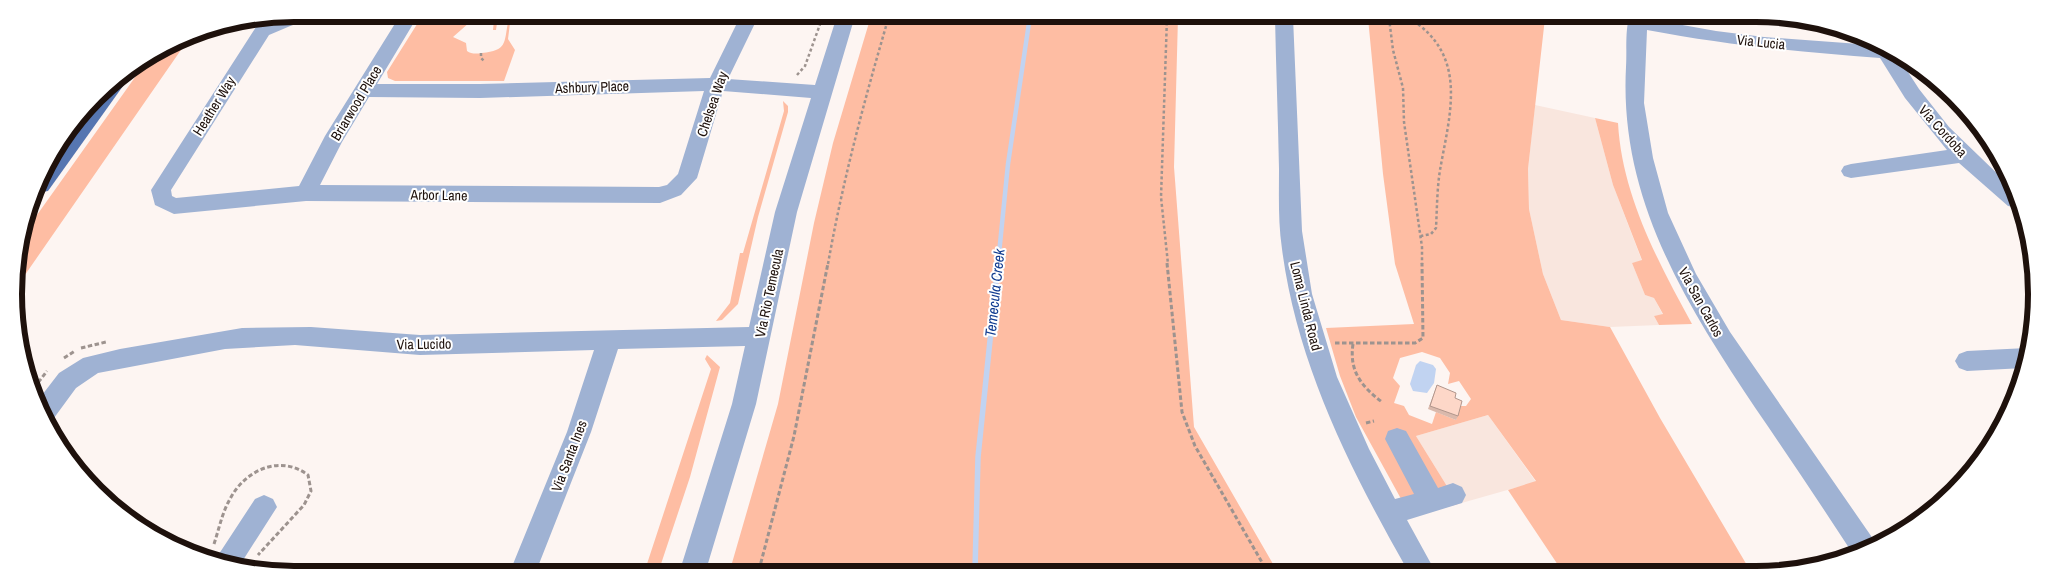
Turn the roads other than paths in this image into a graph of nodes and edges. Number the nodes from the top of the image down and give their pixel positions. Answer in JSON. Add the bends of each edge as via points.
{"nodes":[{"id":1,"x":405,"y":22,"type":"edge"},
{"id":2,"x":747,"y":22,"type":"edge"},
{"id":3,"x":844,"y":22,"type":"edge"},
{"id":4,"x":1284,"y":22,"type":"edge"},
{"id":5,"x":1638,"y":22,"type":"edge"},
{"id":6,"x":1647,"y":22,"type":"edge"},
{"id":7,"x":275,"y":23,"type":"edge"},
{"id":8,"x":1877,"y":51,"type":"edge"},
{"id":9,"x":1889,"y":57,"type":"edge"},
{"id":10,"x":716,"y":84,"type":"junction"},
{"id":11,"x":363,"y":90,"type":"junction"},
{"id":12,"x":821,"y":92,"type":"junction"},
{"id":13,"x":82,"y":126,"type":"edge"},
{"id":14,"x":64,"y":150,"type":"edge"},
{"id":15,"x":1963,"y":155,"type":"junction"},
{"id":16,"x":691,"y":167,"type":"joint"},
{"id":17,"x":1851,"y":170,"type":"dead end"},
{"id":18,"x":306,"y":193,"type":"junction"},
{"id":19,"x":2009,"y":196,"type":"edge"},
{"id":20,"x":174,"y":206,"type":"joint"},
{"id":21,"x":759,"y":336,"type":"junction"},
{"id":22,"x":609,"y":340,"type":"junction"},
{"id":23,"x":2019,"y":358,"type":"edge"},
{"id":24,"x":1967,"y":361,"type":"dead end"},
{"id":25,"x":47,"y":407,"type":"edge"},
{"id":26,"x":1397,"y":439,"type":"dead end"},
{"id":27,"x":264,"y":507,"type":"dead end"},
{"id":28,"x":1388,"y":513,"type":"junction"},
{"id":29,"x":1862,"y":544,"type":"edge"},
{"id":30,"x":230,"y":557,"type":"edge"},
{"id":31,"x":526,"y":566,"type":"edge"},
{"id":32,"x":693,"y":566,"type":"edge"},
{"id":33,"x":1419,"y":566,"type":"edge"}],
"edges":[{"from":1,"to":11,"type":"street","name":"Briarwood Place"},
{"from":2,"to":10,"type":"street","name":"Chelsea Way"},
{"from":3,"to":12,"type":"street","name":"Via Rio Temecula"},
{"from":4,"to":28,"type":"street","name":"Loma Linda Road","via":[[1292,250],[1302,302],[1345,430]]},
{"from":5,"to":29,"type":"street","name":"Via San Carlos","via":[[1634,103],[1657,213],[1686,277],[1722,340]]},
{"from":6,"to":8,"type":"street","name":"Via Lucia","via":[[1764,44]]},
{"from":7,"to":20,"type":"street","name":"Heather Way","via":[[262,31],[161,190],[162,200]]},
{"from":9,"to":15,"type":"street","name":"Via Cordoba","via":[[1931,122]]},
{"from":10,"to":11,"type":"street","name":"Ashbury Place","via":[[480,91]]},
{"from":10,"to":12,"type":"street","name":"Ashbury Place"},
{"from":10,"to":16,"type":"street","name":"Chelsea Way"},
{"from":11,"to":18,"type":"street","name":"Briarwood Place","via":[[316,169]]},
{"from":12,"to":21,"type":"street","name":"Via Rio Temecula","via":[[786,212]]},
{"from":13,"to":14,"type":"main road"},
{"from":15,"to":17,"type":"street"},
{"from":15,"to":19,"type":"street","name":"Via Cordoba"},
{"from":16,"to":18,"type":"street","name":"Arbor Lane","via":[[687,178],[674,190],[660,195]]},
{"from":18,"to":20,"type":"street","name":"Arbor Lane"},
{"from":21,"to":22,"type":"street","name":"Via Lucido"},
{"from":21,"to":32,"type":"street","name":"Via Rio Temecula","via":[[744,404]]},
{"from":22,"to":25,"type":"street","name":"Via Lucido","via":[[420,345],[295,336],[209,342],[91,364],[70,376]]},
{"from":22,"to":31,"type":"street","name":"Via Santa Ines","via":[[579,432]]},
{"from":23,"to":24,"type":"street"},
{"from":26,"to":28,"type":"street","via":[[1442,498]]},
{"from":27,"to":30,"type":"street"},
{"from":28,"to":33,"type":"street","name":"Loma Linda Road"}]}
